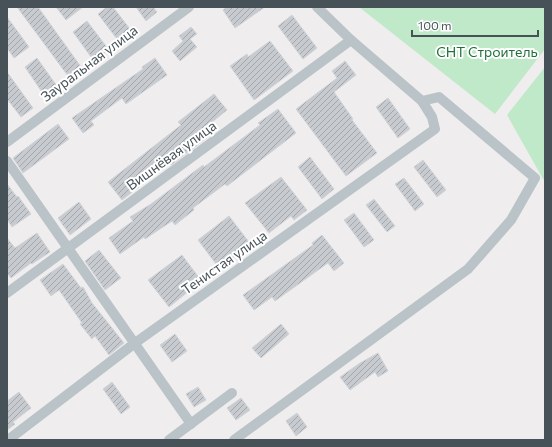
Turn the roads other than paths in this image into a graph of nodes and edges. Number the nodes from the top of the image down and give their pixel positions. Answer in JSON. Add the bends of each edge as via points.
{"nodes":[{"id":1,"x":189,"y":7,"type":"edge"},
{"id":2,"x":317,"y":7,"type":"edge"},
{"id":3,"x":351,"y":40,"type":"junction"},
{"id":4,"x":422,"y":101,"type":"junction"},
{"id":5,"x":7,"y":142,"type":"edge"},
{"id":6,"x":7,"y":161,"type":"edge"},
{"id":7,"x":68,"y":249,"type":"junction"},
{"id":8,"x":7,"y":293,"type":"edge"},
{"id":9,"x":135,"y":343,"type":"junction"},
{"id":10,"x":232,"y":393,"type":"dead end"},
{"id":11,"x":191,"y":424,"type":"junction"},
{"id":12,"x":8,"y":440,"type":"edge"},
{"id":13,"x":169,"y":440,"type":"edge"},
{"id":14,"x":234,"y":440,"type":"edge"}],
"edges":[{"from":1,"to":5,"type":"street","name":"Зауральная улица"},
{"from":2,"to":3,"type":"street"},
{"from":3,"to":4,"type":"street"},
{"from":3,"to":7,"type":"street","name":"Вишнёвая улица"},
{"from":4,"to":9,"type":"street","name":"Тенистая улица","via":[[432,117],[435,129]]},
{"from":4,"to":14,"type":"street","via":[[439,97],[535,178],[511,220],[468,269]]},
{"from":6,"to":7,"type":"street"},
{"from":7,"to":8,"type":"street","name":"Вишнёвая улица"},
{"from":7,"to":9,"type":"street"},
{"from":9,"to":11,"type":"street"},
{"from":9,"to":12,"type":"street","name":"Тенистая улица"},
{"from":10,"to":11,"type":"street"},
{"from":11,"to":13,"type":"street"}]}
